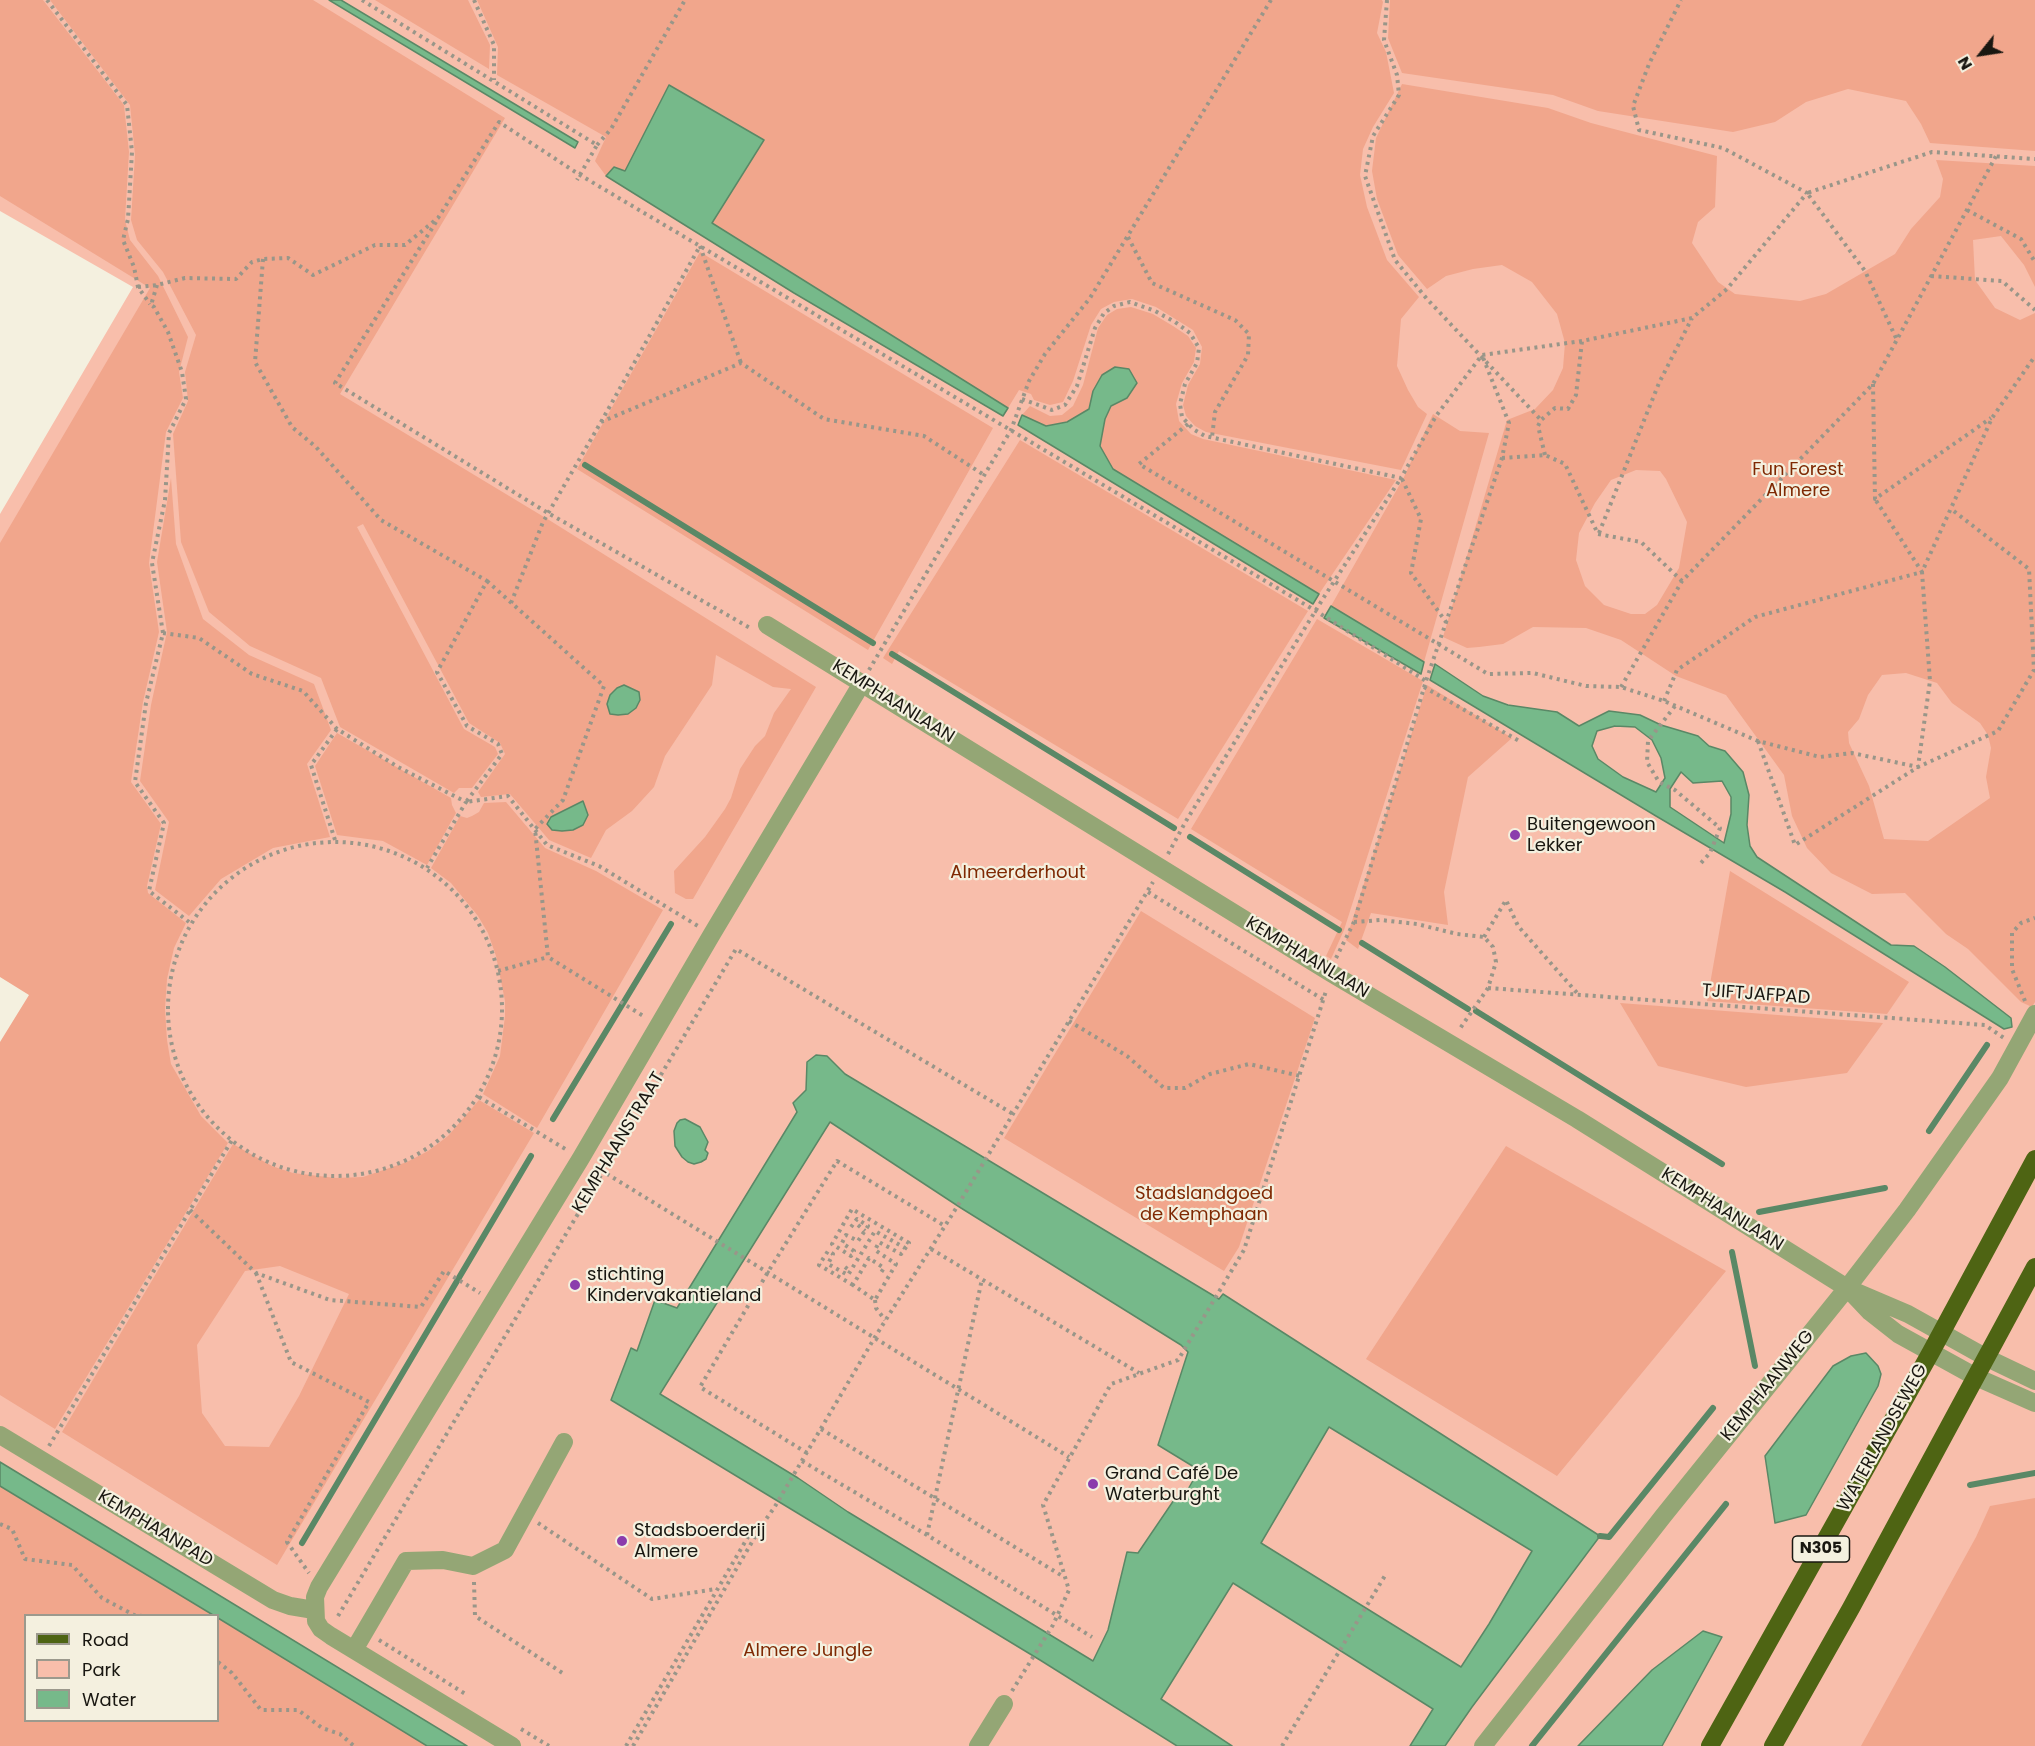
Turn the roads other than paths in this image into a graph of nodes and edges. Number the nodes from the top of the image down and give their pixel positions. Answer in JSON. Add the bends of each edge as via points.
{"nodes":[{"id":1,"x":770,"y":627,"type":"road end"},
{"id":2,"x":862,"y":683,"type":"junction"},
{"id":3,"x":2034,"y":1016,"type":"edge"},
{"id":4,"x":2035,"y":1159,"type":"edge"},
{"id":5,"x":2035,"y":1267,"type":"edge"},
{"id":6,"x":1848,"y":1288,"type":"junction"},
{"id":7,"x":1941,"y":1332,"type":"junction"},
{"id":8,"x":1931,"y":1352,"type":"junction"},
{"id":9,"x":1987,"y":1358,"type":"junction"},
{"id":10,"x":1976,"y":1377,"type":"junction"},
{"id":11,"x":2035,"y":1381,"type":"edge"},
{"id":12,"x":2035,"y":1403,"type":"edge"},
{"id":13,"x":0,"y":1435,"type":"edge"},
{"id":14,"x":564,"y":1442,"type":"dead end"},
{"id":15,"x":314,"y":1610,"type":"junction"},
{"id":16,"x":354,"y":1650,"type":"junction"},
{"id":17,"x":1004,"y":1704,"type":"road end"},
{"id":18,"x":512,"y":1746,"type":"edge"},
{"id":19,"x":978,"y":1746,"type":"edge"},
{"id":20,"x":1483,"y":1746,"type":"edge"},
{"id":21,"x":1710,"y":1746,"type":"edge"},
{"id":22,"x":1773,"y":1746,"type":"edge"}],
"edges":[{"from":1,"to":2,"type":"street","name":"KEMPHAANLAAN"},
{"from":2,"to":6,"type":"street","name":"KEMPHAANLAAN"},
{"from":2,"to":15,"type":"street","name":"KEMPHAANSTRAAT","via":[[581,1158],[319,1587]]},
{"from":3,"to":6,"type":"street","name":"KEMPHAANWEG","via":[[2000,1077]]},
{"from":4,"to":7,"type":"main road","name":"WATERLANDSEWEG","number":"N305"},
{"from":5,"to":9,"type":"main road","number":"N305"},
{"from":6,"to":7,"type":"street","name":"KEMPHAANLAAN"},
{"from":6,"to":8,"type":"street","name":"KEMPHAANLAAN","via":[[1898,1334]]},
{"from":6,"to":20,"type":"street","name":"KEMPHAANWEG"},
{"from":7,"to":8,"type":"main road","name":"WATERLANDSEWEG","number":"N305"},
{"from":7,"to":9,"type":"street","name":"KEMPHAANLAAN"},
{"from":8,"to":10,"type":"street","name":"KEMPHAANLAAN"},
{"from":8,"to":21,"type":"main road","name":"WATERLANDSEWEG","number":"N305"},
{"from":9,"to":10,"type":"main road","number":"N305"},
{"from":9,"to":11,"type":"street","name":"KEMPHAANLAAN"},
{"from":10,"to":12,"type":"street","name":"KEMPHAANLAAN"},
{"from":10,"to":22,"type":"main road","number":"N305"},
{"from":13,"to":15,"type":"street","name":"KEMPHAANPAD","via":[[273,1600]]},
{"from":14,"to":16,"type":"street","via":[[505,1550],[473,1566],[443,1560],[406,1561]]},
{"from":15,"to":16,"type":"street","via":[[321,1629]]},
{"from":16,"to":18,"type":"street"},
{"from":17,"to":19,"type":"street"}]}
